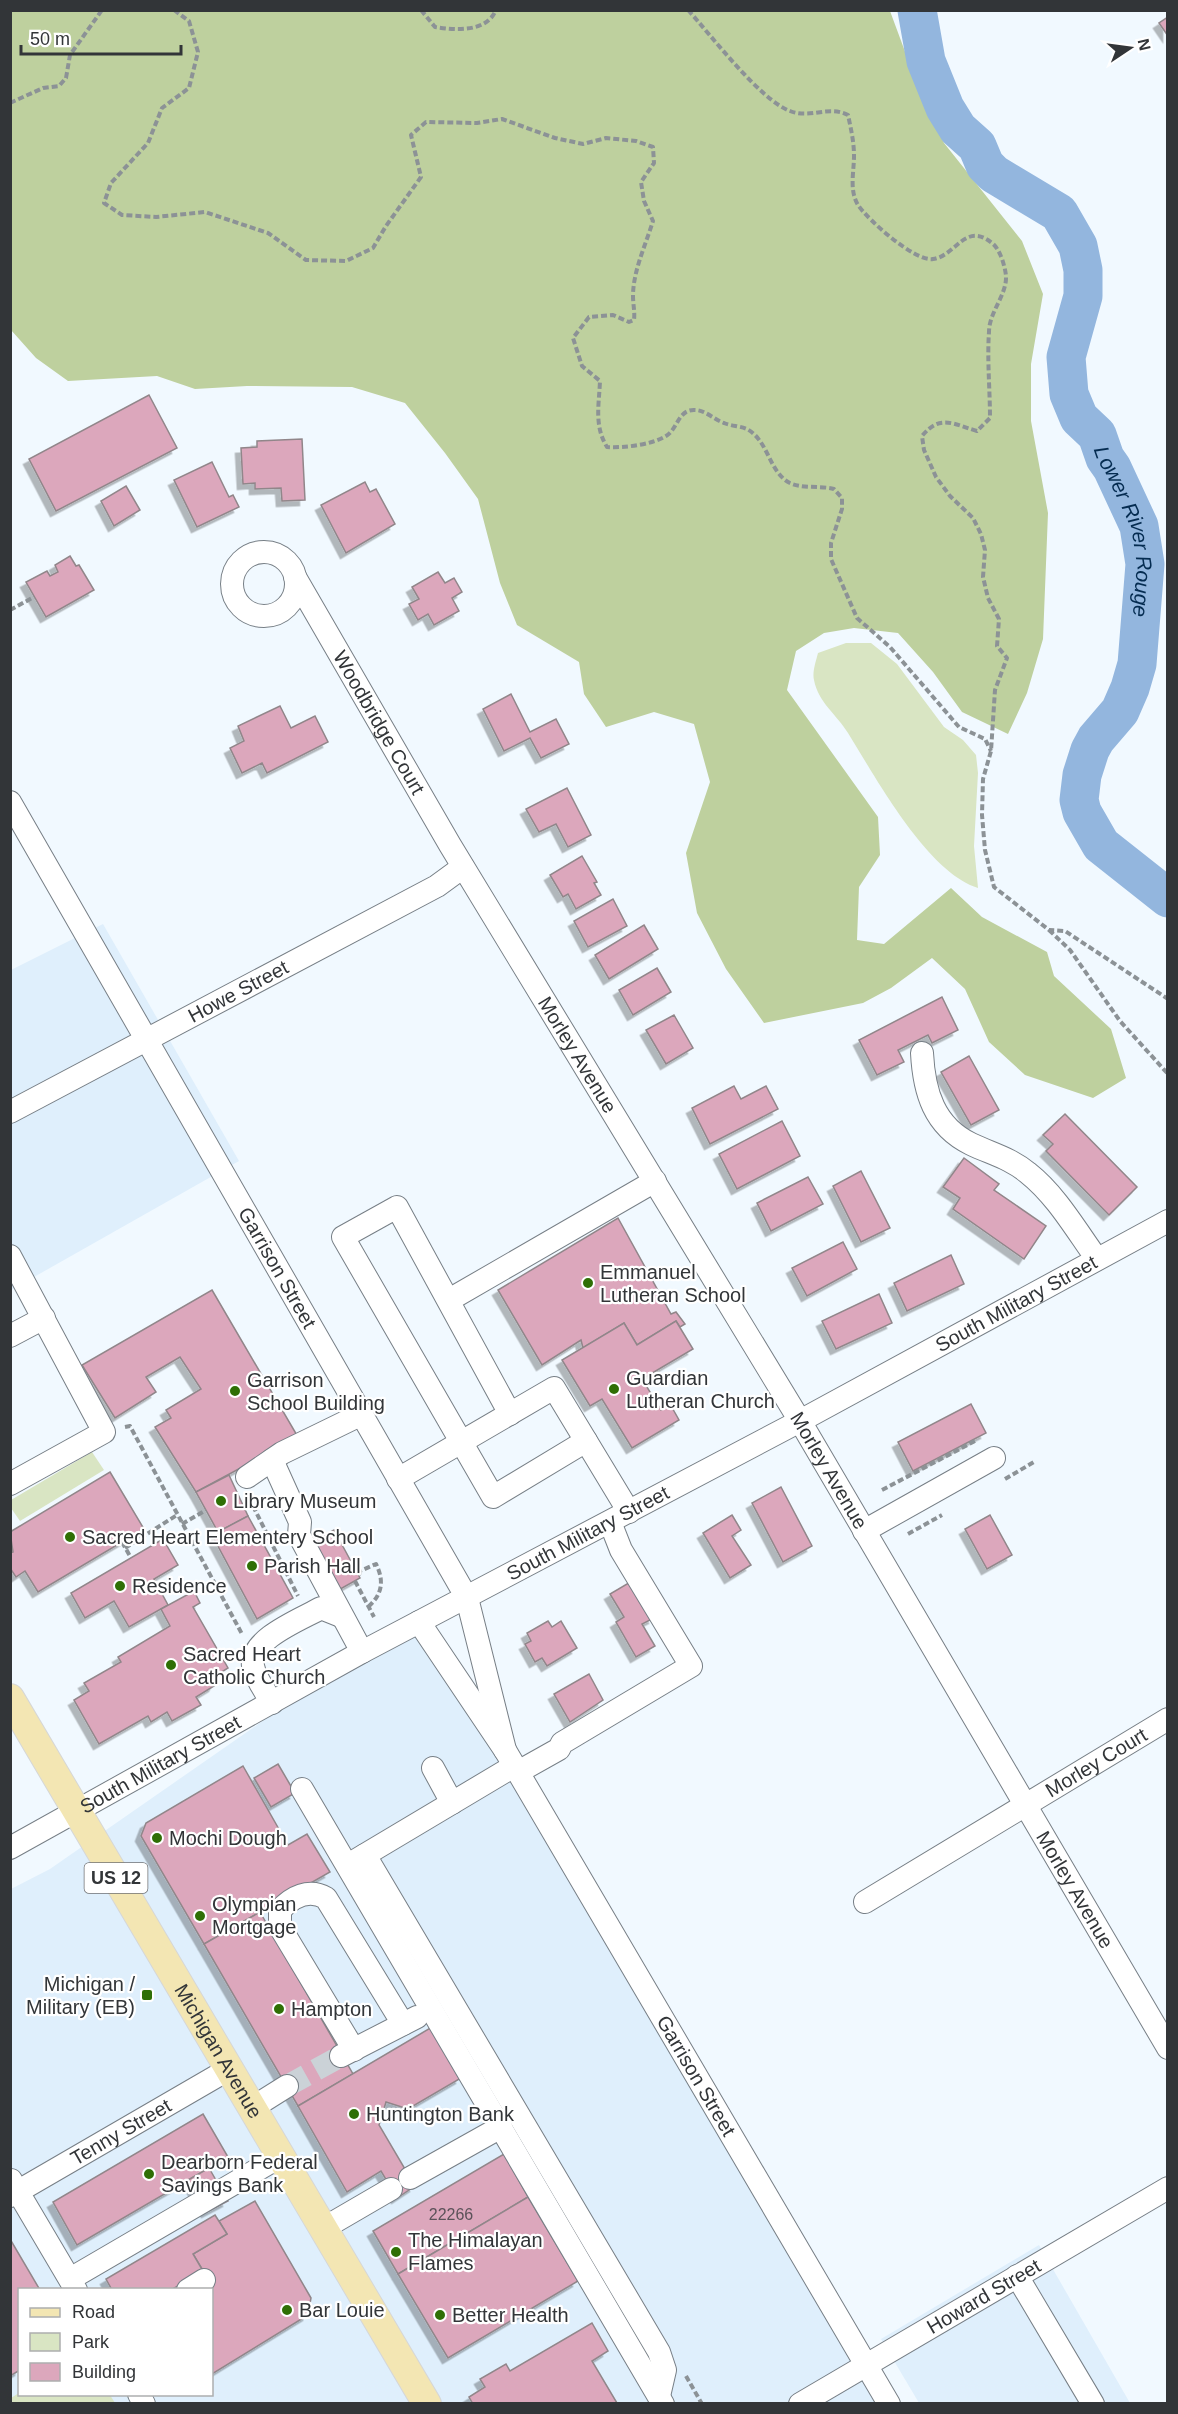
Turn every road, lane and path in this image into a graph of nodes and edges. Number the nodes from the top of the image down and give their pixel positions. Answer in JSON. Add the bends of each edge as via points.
{"nodes":[{"id":1,"x":102,"y":10,"type":"edge"},
{"id":2,"x":174,"y":10,"type":"edge"},
{"id":3,"x":421,"y":10,"type":"edge"},
{"id":4,"x":496,"y":10,"type":"edge"},
{"id":5,"x":688,"y":10,"type":"edge"},
{"id":6,"x":10,"y":104,"type":"edge"},
{"id":7,"x":295,"y":577,"type":"dead end"},
{"id":8,"x":34,"y":597,"type":"dead end"},
{"id":9,"x":10,"y":610,"type":"edge"},
{"id":10,"x":991,"y":751,"type":"junction"},
{"id":11,"x":10,"y":801,"type":"edge"},
{"id":12,"x":463,"y":867,"type":"junction"},
{"id":13,"x":1049,"y":930,"type":"junction"},
{"id":14,"x":1167,"y":999,"type":"edge"},
{"id":15,"x":147,"y":1040,"type":"junction"},
{"id":16,"x":922,"y":1053,"type":"dead end"},
{"id":17,"x":1167,"y":1074,"type":"edge"},
{"id":18,"x":10,"y":1112,"type":"edge"},
{"id":19,"x":654,"y":1181,"type":"junction"},
{"id":20,"x":1167,"y":1221,"type":"edge"},
{"id":21,"x":11,"y":1259,"type":"edge"},
{"id":22,"x":1097,"y":1259,"type":"junction"},
{"id":23,"x":449,"y":1300,"type":"junction"},
{"id":24,"x":44,"y":1318,"type":"junction"},
{"id":25,"x":10,"y":1336,"type":"edge"},
{"id":26,"x":510,"y":1414,"type":"junction"},
{"id":27,"x":360,"y":1415,"type":"junction"},
{"id":28,"x":800,"y":1421,"type":"junction"},
{"id":29,"x":104,"y":1432,"type":"junction"},
{"id":30,"x":983,"y":1437,"type":"dead end"},
{"id":31,"x":586,"y":1441,"type":"junction"},
{"id":32,"x":462,"y":1442,"type":"junction"},
{"id":33,"x":994,"y":1458,"type":"dead end"},
{"id":34,"x":272,"y":1460,"type":"junction"},
{"id":35,"x":398,"y":1479,"type":"junction"},
{"id":36,"x":10,"y":1484,"type":"edge"},
{"id":37,"x":247,"y":1486,"type":"joint"},
{"id":38,"x":882,"y":1490,"type":"dead end"},
{"id":39,"x":206,"y":1510,"type":"dead end"},
{"id":40,"x":177,"y":1515,"type":"junction"},
{"id":41,"x":619,"y":1517,"type":"junction"},
{"id":42,"x":182,"y":1524,"type":"junction"},
{"id":43,"x":864,"y":1531,"type":"junction"},
{"id":44,"x":280,"y":1538,"type":"dead end"},
{"id":45,"x":122,"y":1542,"type":"dead end"},
{"id":46,"x":272,"y":1544,"type":"junction"},
{"id":47,"x":125,"y":1548,"type":"junction"},
{"id":48,"x":131,"y":1558,"type":"dead end"},
{"id":49,"x":359,"y":1575,"type":"dead end"},
{"id":50,"x":356,"y":1581,"type":"dead end"},
{"id":51,"x":308,"y":1595,"type":"dead end"},
{"id":52,"x":466,"y":1598,"type":"junction"},
{"id":53,"x":300,"y":1599,"type":"junction"},
{"id":54,"x":291,"y":1604,"type":"dead end"},
{"id":55,"x":368,"y":1607,"type":"junction"},
{"id":56,"x":341,"y":1616,"type":"junction"},
{"id":57,"x":374,"y":1617,"type":"dead end"},
{"id":58,"x":419,"y":1622,"type":"junction"},
{"id":59,"x":250,"y":1633,"type":"dead end"},
{"id":60,"x":362,"y":1652,"type":"junction"},
{"id":61,"x":10,"y":1698,"type":"edge"},
{"id":62,"x":272,"y":1703,"type":"junction"},
{"id":63,"x":1167,"y":1719,"type":"edge"},
{"id":64,"x":512,"y":1763,"type":"junction"},
{"id":65,"x":433,"y":1768,"type":"dead end"},
{"id":66,"x":302,"y":1789,"type":"dead end"},
{"id":67,"x":452,"y":1803,"type":"junction"},
{"id":68,"x":1024,"y":1804,"type":"junction"},
{"id":69,"x":77,"y":1811,"type":"junction"},
{"id":70,"x":10,"y":1848,"type":"edge"},
{"id":71,"x":356,"y":1860,"type":"junction"},
{"id":72,"x":865,"y":1902,"type":"dead end"},
{"id":73,"x":431,"y":2009,"type":"junction"},
{"id":74,"x":403,"y":2024,"type":"junction"},
{"id":75,"x":1167,"y":2048,"type":"edge"},
{"id":76,"x":229,"y":2069,"type":"junction"},
{"id":77,"x":287,"y":2086,"type":"tunnel mouth"},
{"id":78,"x":252,"y":2108,"type":"junction"},
{"id":79,"x":501,"y":2127,"type":"junction"},
{"id":80,"x":281,"y":2156,"type":"junction"},
{"id":81,"x":1167,"y":2188,"type":"edge"},
{"id":82,"x":13,"y":2189,"type":"edge"},
{"id":83,"x":324,"y":2228,"type":"junction"},
{"id":84,"x":1017,"y":2276,"type":"junction"},
{"id":85,"x":73,"y":2284,"type":"edge"},
{"id":86,"x":866,"y":2365,"type":"junction"},
{"id":87,"x":661,"y":2400,"type":"edge"},
{"id":88,"x":1083,"y":2400,"type":"edge"},
{"id":89,"x":427,"y":2403,"type":"edge"},
{"id":90,"x":800,"y":2403,"type":"edge"},
{"id":91,"x":889,"y":2403,"type":"edge"}],
"edges":[{"from":1,"to":6,"type":"path","via":[[70,56],[66,78],[59,86],[43,88]]},
{"from":2,"to":10,"type":"path","via":[[189,21],[198,52],[189,88],[162,108],[148,143],[111,183],[104,203],[122,215],[156,217],[205,212],[268,233],[306,260],[346,261],[373,248],[421,177],[411,135],[426,123],[502,119],[583,144],[606,138],[653,147],[654,163],[641,182],[653,221],[638,268],[634,320],[629,322],[614,315],[589,317],[573,338],[582,366],[600,381],[599,435],[607,447],[649,441],[666,436],[683,413],[695,410],[746,429],[761,441],[786,481],[834,489],[842,498],[842,509],[831,543],[831,559],[857,618],[890,647],[959,727],[985,739]]},
{"from":3,"to":4,"type":"path","via":[[435,27],[450,29],[479,27]]},
{"from":5,"to":10,"type":"path","via":[[740,70],[787,110],[802,115],[838,110],[848,116],[858,205],[905,250],[921,259],[934,259],[965,239],[984,237],[995,245],[1002,261],[1006,277],[989,332],[990,418],[977,431],[947,421],[930,427],[922,436],[936,477],[973,518],[985,550],[983,576],[999,619],[997,646],[1007,658],[995,690]]},
{"from":7,"to":12,"type":"street","name":"Woodbridge Court"},
{"from":8,"to":9,"type":"path"},
{"from":10,"to":13,"type":"path","via":[[983,778],[982,815],[994,887]]},
{"from":11,"to":15,"type":"street","name":"Garrison Street"},
{"from":12,"to":15,"type":"street","name":"Howe Street","via":[[442,884]]},
{"from":12,"to":19,"type":"street","name":"Morley Avenue"},
{"from":13,"to":14,"type":"path","via":[[1065,931]]},
{"from":13,"to":17,"type":"path","via":[[1070,950],[1120,1021]]},
{"from":15,"to":18,"type":"street","name":"Howe Street"},
{"from":15,"to":27,"type":"street","name":"Garrison Street"},
{"from":16,"to":22,"type":"street","via":[[924,1083],[931,1106],[948,1130],[1028,1172],[1046,1189]]},
{"from":19,"to":23,"type":"street"},
{"from":19,"to":28,"type":"street","name":"Morley Avenue"},
{"from":20,"to":22,"type":"street","name":"South Military Street"},
{"from":21,"to":24,"type":"street"},
{"from":22,"to":28,"type":"street","name":"South Military Street"},
{"from":23,"to":26,"type":"street"},
{"from":23,"to":32,"type":"street","via":[[397,1207],[343,1237]]},
{"from":24,"to":25,"type":"street"},
{"from":24,"to":29,"type":"street"},
{"from":26,"to":31,"type":"street","via":[[554,1388]]},
{"from":26,"to":32,"type":"street"},
{"from":27,"to":34,"type":"street"},
{"from":27,"to":35,"type":"street","name":"Garrison Street"},
{"from":28,"to":41,"type":"street","name":"South Military Street"},
{"from":28,"to":43,"type":"street","name":"Morley Avenue"},
{"from":29,"to":36,"type":"street"},
{"from":29,"to":40,"type":"path","via":[[130,1426]]},
{"from":30,"to":38,"type":"path"},
{"from":31,"to":32,"type":"street","via":[[493,1497]]},
{"from":31,"to":41,"type":"street"},
{"from":32,"to":35,"type":"street"},
{"from":33,"to":43,"type":"street"},
{"from":34,"to":37,"type":"street"},
{"from":34,"to":56,"type":"street","via":[[300,1522],[299,1535]]},
{"from":35,"to":52,"type":"street","name":"Garrison Street"},
{"from":37,"to":46,"type":"path"},
{"from":39,"to":42,"type":"path"},
{"from":40,"to":42,"type":"path"},
{"from":40,"to":47,"type":"path"},
{"from":41,"to":52,"type":"street","name":"South Military Street"},
{"from":41,"to":64,"type":"street","via":[[621,1550],[691,1666],[562,1743],[559,1749]]},
{"from":42,"to":59,"type":"path","via":[[245,1640]]},
{"from":43,"to":68,"type":"street","name":"Morley Avenue"},
{"from":44,"to":46,"type":"path"},
{"from":45,"to":47,"type":"path"},
{"from":46,"to":53,"type":"path"},
{"from":47,"to":48,"type":"path"},
{"from":49,"to":55,"type":"path","via":[[376,1564],[382,1580]]},
{"from":50,"to":55,"type":"path"},
{"from":51,"to":53,"type":"path"},
{"from":52,"to":58,"type":"street","name":"South Military Street"},
{"from":52,"to":64,"type":"street","name":"Garrison Street"},
{"from":53,"to":54,"type":"path"},
{"from":55,"to":57,"type":"path"},
{"from":56,"to":60,"type":"street"},
{"from":56,"to":62,"type":"street","via":[[321,1608],[259,1646],[254,1654],[254,1670]]},
{"from":58,"to":60,"type":"street","name":"South Military Street"},
{"from":58,"to":64,"type":"street","name":"Garrison Street"},
{"from":60,"to":62,"type":"street","name":"South Military Street"},
{"from":61,"to":69,"type":"main road","name":"Michigan Avenue","number":"US 12"},
{"from":62,"to":69,"type":"street","name":"South Military Street"},
{"from":63,"to":68,"type":"street","name":"Morley Court"},
{"from":64,"to":67,"type":"street"},
{"from":64,"to":86,"type":"street","name":"Garrison Street"},
{"from":65,"to":67,"type":"street"},
{"from":66,"to":71,"type":"street"},
{"from":67,"to":71,"type":"street"},
{"from":68,"to":72,"type":"street","name":"Morley Court"},
{"from":68,"to":75,"type":"street","name":"Morley Avenue"},
{"from":69,"to":70,"type":"street","name":"South Military Street"},
{"from":69,"to":76,"type":"main road","name":"Michigan Avenue","number":"US 12"},
{"from":71,"to":73,"type":"street"},
{"from":71,"to":87,"type":"street","via":[[658,2352],[665,2370]]},
{"from":73,"to":74,"type":"street"},
{"from":73,"to":79,"type":"street"},
{"from":74,"to":74,"type":"street","via":[[348,2053],[280,1927],[280,1910],[301,1895],[318,1893],[326,1898]]},
{"from":76,"to":78,"type":"main road","name":"Michigan Avenue","number":"US 12"},
{"from":76,"to":82,"type":"street","name":"Tenny Street"},
{"from":77,"to":78,"type":"street"},
{"from":78,"to":80,"type":"main road","name":"Michigan Avenue","number":"US 12"},
{"from":79,"to":83,"type":"street"},
{"from":79,"to":87,"type":"street"},
{"from":80,"to":83,"type":"main road","name":"Michigan Avenue","number":"US 12"},
{"from":80,"to":85,"type":"street"},
{"from":81,"to":84,"type":"street","name":"Howard Street"},
{"from":82,"to":85,"type":"street"},
{"from":83,"to":89,"type":"main road","name":"Michigan Avenue","number":"US 12"},
{"from":84,"to":86,"type":"street","name":"Howard Street"},
{"from":84,"to":88,"type":"street"},
{"from":86,"to":90,"type":"street","name":"Howard Street"},
{"from":86,"to":91,"type":"street","name":"Garrison Street"}]}
